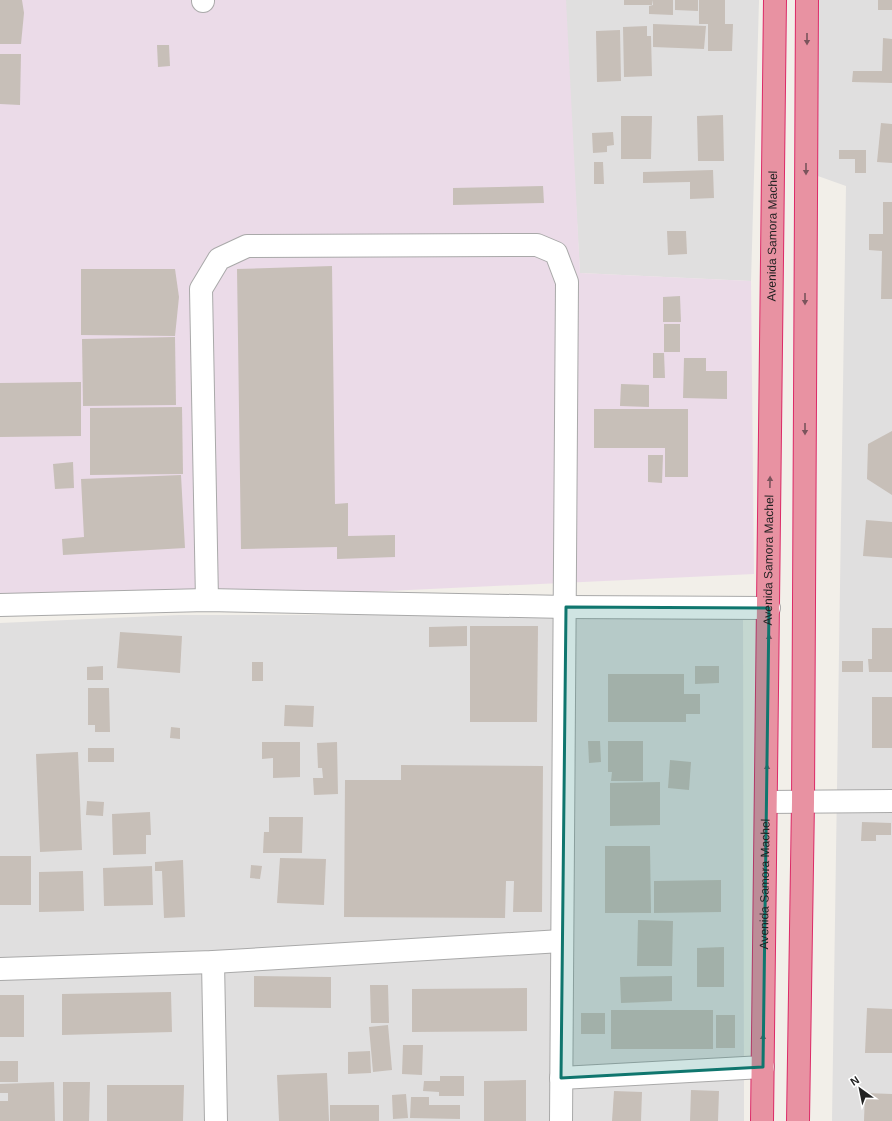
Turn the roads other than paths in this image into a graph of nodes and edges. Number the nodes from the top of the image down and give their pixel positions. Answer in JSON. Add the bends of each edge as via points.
{"nodes":[{"id":1,"x":775,"y":0,"type":"edge"},
{"id":2,"x":807,"y":0,"type":"edge"},
{"id":3,"x":207,"y":600,"type":"junction"},
{"id":4,"x":0,"y":605,"type":"edge"},
{"id":5,"x":566,"y":607,"type":"junction"},
{"id":6,"x":769,"y":608,"type":"junction"},
{"id":7,"x":892,"y":800,"type":"edge"},
{"id":8,"x":766,"y":802,"type":"junction"},
{"id":9,"x":803,"y":802,"type":"junction"},
{"id":10,"x":561,"y":941,"type":"junction"},
{"id":11,"x":213,"y":962,"type":"junction"},
{"id":12,"x":0,"y":969,"type":"edge"},
{"id":13,"x":763,"y":1067,"type":"junction"},
{"id":14,"x":561,"y":1078,"type":"junction"},
{"id":15,"x":216,"y":1121,"type":"edge"},
{"id":16,"x":561,"y":1121,"type":"edge"},
{"id":17,"x":762,"y":1121,"type":"edge"},
{"id":18,"x":798,"y":1121,"type":"edge"}],
"edges":[{"from":6,"to":1,"type":"highway","name":"Avenida Samora Machel","one_way":true},
{"from":2,"to":9,"type":"highway","one_way":true},
{"from":3,"to":4,"type":"street"},
{"from":3,"to":5,"type":"street"},
{"from":3,"to":5,"type":"street","via":[[201,289],[218,259],[247,246],[537,245],[556,254],[567,282]]},
{"from":5,"to":6,"type":"street"},
{"from":5,"to":10,"type":"street"},
{"from":8,"to":6,"type":"highway","name":"Avenida Samora Machel","one_way":true},
{"from":7,"to":9,"type":"street"},
{"from":8,"to":9,"type":"street"},
{"from":13,"to":8,"type":"highway","name":"Avenida Samora Machel","one_way":true},
{"from":9,"to":18,"type":"highway"},
{"from":10,"to":11,"type":"street"},
{"from":10,"to":14,"type":"street"},
{"from":11,"to":12,"type":"street"},
{"from":11,"to":15,"type":"street"},
{"from":13,"to":14,"type":"street"},
{"from":13,"to":17,"type":"highway","name":"Avenida Samora Machel"},
{"from":14,"to":16,"type":"street"}]}
